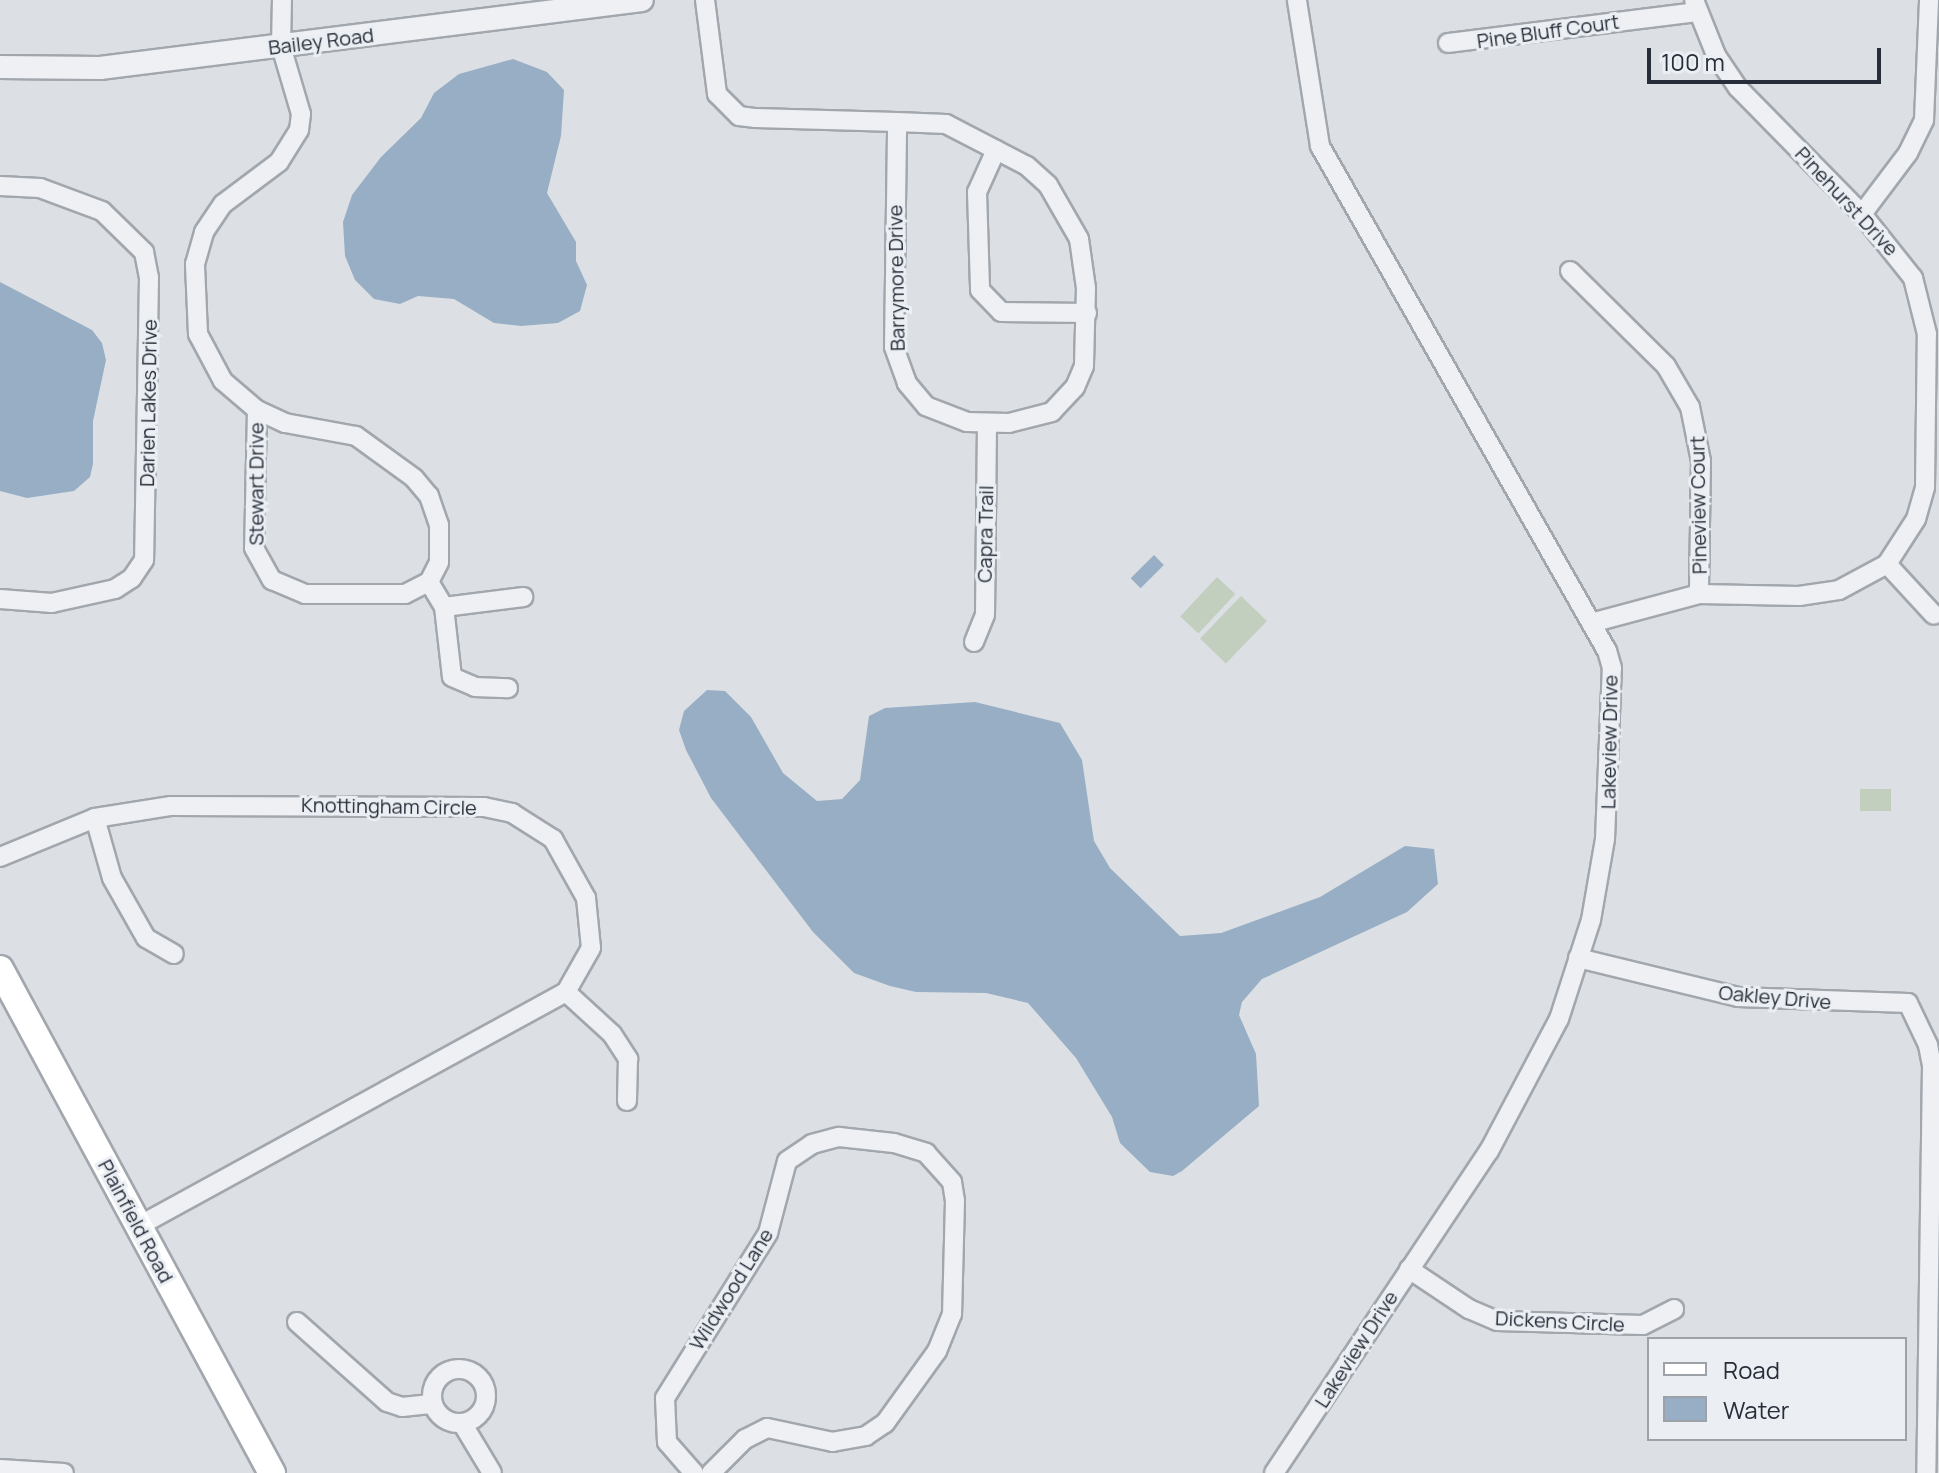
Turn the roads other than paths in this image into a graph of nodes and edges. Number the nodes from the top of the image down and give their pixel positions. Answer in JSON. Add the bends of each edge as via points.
{"nodes":[{"id":1,"x":282,"y":0,"type":"edge"},
{"id":2,"x":642,"y":0,"type":"edge"},
{"id":3,"x":705,"y":0,"type":"edge"},
{"id":4,"x":1297,"y":0,"type":"edge"},
{"id":5,"x":1929,"y":0,"type":"edge"},
{"id":6,"x":1695,"y":6,"type":"edge"},
{"id":7,"x":1448,"y":43,"type":"dead end"},
{"id":8,"x":281,"y":46,"type":"junction"},
{"id":9,"x":0,"y":67,"type":"edge"},
{"id":10,"x":897,"y":122,"type":"junction"},
{"id":11,"x":996,"y":150,"type":"junction"},
{"id":12,"x":0,"y":186,"type":"edge"},
{"id":13,"x":1862,"y":214,"type":"junction"},
{"id":14,"x":1570,"y":271,"type":"dead end"},
{"id":15,"x":1087,"y":313,"type":"junction"},
{"id":16,"x":257,"y":410,"type":"junction"},
{"id":17,"x":987,"y":424,"type":"junction"},
{"id":18,"x":1887,"y":564,"type":"junction"},
{"id":19,"x":429,"y":582,"type":"junction"},
{"id":20,"x":1699,"y":594,"type":"junction"},
{"id":21,"x":523,"y":597,"type":"dead end"},
{"id":22,"x":0,"y":599,"type":"edge"},
{"id":23,"x":444,"y":607,"type":"junction"},
{"id":24,"x":1934,"y":615,"type":"dead end"},
{"id":25,"x":1591,"y":623,"type":"junction"},
{"id":26,"x":974,"y":642,"type":"dead end"},
{"id":27,"x":508,"y":688,"type":"dead end"},
{"id":28,"x":95,"y":818,"type":"junction"},
{"id":29,"x":0,"y":857,"type":"edge"},
{"id":30,"x":174,"y":954,"type":"dead end"},
{"id":31,"x":1578,"y":958,"type":"junction"},
{"id":32,"x":0,"y":969,"type":"edge"},
{"id":33,"x":566,"y":992,"type":"junction"},
{"id":34,"x":627,"y":1101,"type":"dead end"},
{"id":35,"x":139,"y":1226,"type":"junction"},
{"id":36,"x":1409,"y":1269,"type":"junction"},
{"id":37,"x":1674,"y":1309,"type":"dead end"},
{"id":38,"x":297,"y":1322,"type":"dead end"},
{"id":39,"x":433,"y":1404,"type":"junction"},
{"id":40,"x":462,"y":1423,"type":"junction"},
{"id":41,"x":0,"y":1469,"type":"edge"},
{"id":42,"x":64,"y":1473,"type":"edge"},
{"id":43,"x":272,"y":1473,"type":"edge"},
{"id":44,"x":492,"y":1473,"type":"edge"},
{"id":45,"x":694,"y":1473,"type":"edge"},
{"id":46,"x":711,"y":1473,"type":"edge"},
{"id":47,"x":1274,"y":1473,"type":"edge"},
{"id":48,"x":1926,"y":1473,"type":"edge"}],
"edges":[{"from":1,"to":8,"type":"street","name":"Stewart Drive"},
{"from":2,"to":8,"type":"street","name":"Bailey Road"},
{"from":3,"to":10,"type":"street","name":"Barrymore Drive","via":[[717,94],[739,116]]},
{"from":4,"to":25,"type":"street","name":"Lakeview Drive","via":[[1320,146]]},
{"from":5,"to":13,"type":"street","via":[[1924,120],[1908,153]]},
{"from":6,"to":7,"type":"street","name":"Pine Bluff Court"},
{"from":6,"to":13,"type":"street","name":"Pinehurst Drive","via":[[1738,88]]},
{"from":8,"to":9,"type":"street","name":"Bailey Road","via":[[100,68]]},
{"from":8,"to":16,"type":"street","name":"Stewart Drive","via":[[301,114],[294,144],[212,217],[195,264],[195,316],[204,351],[223,381]]},
{"from":10,"to":11,"type":"street","name":"Barrymore Drive","via":[[946,124]]},
{"from":10,"to":17,"type":"street","name":"Barrymore Drive","via":[[896,358],[926,406]]},
{"from":11,"to":15,"type":"street","name":"Barrymore Drive","via":[[1027,166],[1048,185],[1070,218],[1084,263]]},
{"from":11,"to":15,"type":"street","via":[[977,192],[980,290],[1001,312]]},
{"from":12,"to":22,"type":"street","name":"Darien Lakes Drive","via":[[40,188],[102,211],[144,252],[149,278],[144,560],[132,578],[115,589],[52,603]]},
{"from":13,"to":18,"type":"street","name":"Pinehurst Drive","via":[[1913,278],[1927,334],[1925,487],[1916,519]]},
{"from":14,"to":20,"type":"street","name":"Pineview Court","via":[[1666,366],[1690,407],[1701,461]]},
{"from":15,"to":17,"type":"street","name":"Barrymore Drive","via":[[1084,366],[1064,401],[1040,417]]},
{"from":16,"to":19,"type":"street","name":"Stewart Drive","via":[[285,423],[356,436],[414,478],[429,496],[439,525],[439,562]]},
{"from":16,"to":19,"type":"street","name":"Stewart Drive","via":[[254,548],[272,580],[305,594],[405,594]]},
{"from":17,"to":26,"type":"street","name":"Capra Trail","via":[[985,615]]},
{"from":18,"to":20,"type":"street","via":[[1824,593]]},
{"from":18,"to":24,"type":"street"},
{"from":19,"to":23,"type":"street"},
{"from":20,"to":25,"type":"street"},
{"from":21,"to":23,"type":"street"},
{"from":23,"to":27,"type":"street","via":[[452,677],[475,687]]},
{"from":25,"to":31,"type":"street","name":"Lakeview Drive","via":[[1612,668],[1610,787],[1597,892]]},
{"from":28,"to":29,"type":"street","name":"Knottingham Circle"},
{"from":28,"to":30,"type":"street","via":[[112,878],[146,938]]},
{"from":28,"to":33,"type":"street","name":"Knottingham Circle","via":[[205,804],[484,807],[512,813],[553,839],[590,908],[591,948]]},
{"from":31,"to":36,"type":"street","name":"Lakeview Drive","via":[[1559,1019],[1519,1102]]},
{"from":31,"to":48,"type":"street","name":"Oakley Drive","via":[[1738,997],[1908,1003],[1932,1066]]},
{"from":32,"to":35,"type":"main road","name":"Plainfield Road"},
{"from":33,"to":34,"type":"street","via":[[612,1034],[628,1059]]},
{"from":33,"to":35,"type":"street"},
{"from":35,"to":43,"type":"main road","name":"Plainfield Road"},
{"from":36,"to":37,"type":"street","name":"Dickens Circle","via":[[1497,1321],[1643,1325]]},
{"from":36,"to":47,"type":"street","name":"Lakeview Drive"},
{"from":38,"to":39,"type":"street","via":[[387,1402],[402,1407]]},
{"from":39,"to":40,"type":"street","via":[[444,1419]]},
{"from":39,"to":40,"type":"street","via":[[433,1387],[444,1373],[460,1369],[476,1375],[485,1389],[483,1407]]},
{"from":40,"to":44,"type":"street"},
{"from":41,"to":42,"type":"street"},
{"from":45,"to":46,"type":"street","name":"Wildwood Lane","via":[[667,1442],[665,1398],[768,1233],[787,1161],[812,1144],[839,1137],[894,1143],[926,1153],[945,1170],[955,1201],[952,1314],[937,1351],[885,1423],[866,1436],[833,1442],[767,1428],[745,1439]]}]}
